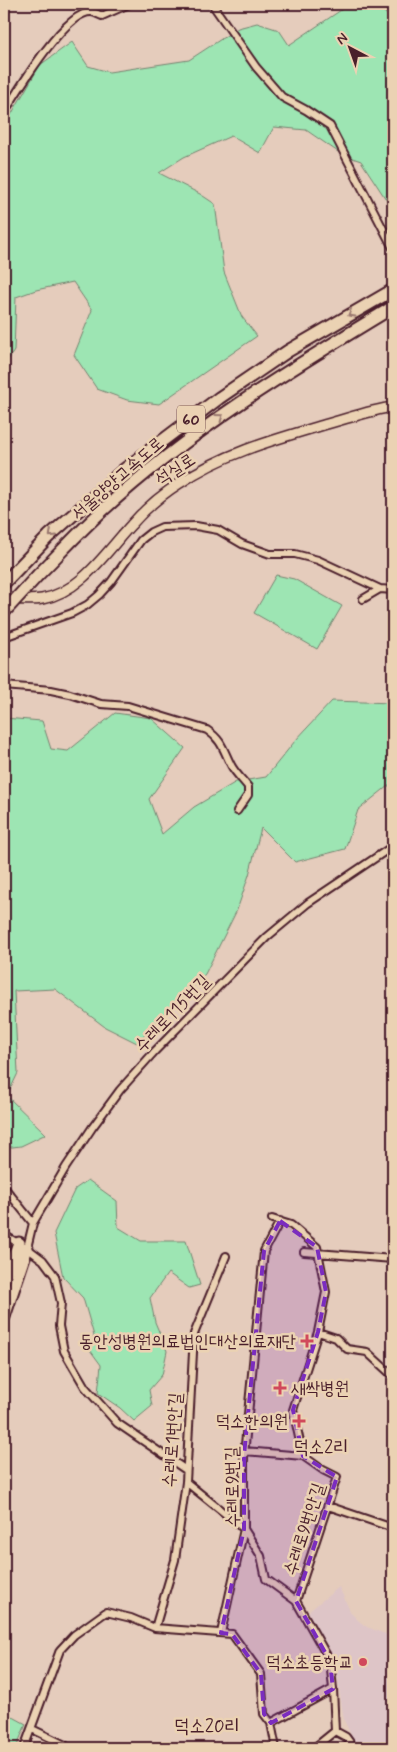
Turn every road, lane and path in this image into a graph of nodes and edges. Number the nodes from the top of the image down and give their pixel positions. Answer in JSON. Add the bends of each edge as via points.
{"nodes":[{"id":1,"x":129,"y":4,"type":"edge"},
{"id":2,"x":212,"y":4,"type":"edge"},
{"id":3,"x":4,"y":113,"type":"edge"},
{"id":4,"x":393,"y":248,"type":"edge"},
{"id":5,"x":393,"y":290,"type":"edge"},
{"id":6,"x":393,"y":307,"type":"edge"},
{"id":7,"x":393,"y":407,"type":"edge"},
{"id":8,"x":7,"y":580,"type":"edge"},
{"id":9,"x":380,"y":589,"type":"junction"},
{"id":10,"x":393,"y":590,"type":"edge"},
{"id":11,"x":4,"y":599,"type":"edge"},
{"id":12,"x":363,"y":599,"type":"dead end"},
{"id":13,"x":4,"y":606,"type":"edge"},
{"id":14,"x":4,"y":612,"type":"edge"},
{"id":15,"x":4,"y":637,"type":"edge"},
{"id":16,"x":4,"y":686,"type":"edge"},
{"id":17,"x":237,"y":811,"type":"dead end"},
{"id":18,"x":393,"y":846,"type":"edge"},
{"id":19,"x":4,"y":1187,"type":"edge"},
{"id":20,"x":272,"y":1218,"type":"dead end"},
{"id":21,"x":280,"y":1221,"type":"junction"},
{"id":22,"x":33,"y":1223,"type":"junction"},
{"id":23,"x":4,"y":1235,"type":"edge"},
{"id":24,"x":23,"y":1246,"type":"junction"},
{"id":25,"x":304,"y":1252,"type":"dead end"},
{"id":26,"x":318,"y":1254,"type":"junction"},
{"id":27,"x":226,"y":1256,"type":"dead end"},
{"id":28,"x":393,"y":1259,"type":"edge"},
{"id":29,"x":4,"y":1280,"type":"edge"},
{"id":30,"x":4,"y":1317,"type":"edge"},
{"id":31,"x":318,"y":1332,"type":"junction"},
{"id":32,"x":393,"y":1376,"type":"edge"},
{"id":33,"x":244,"y":1451,"type":"junction"},
{"id":34,"x":303,"y":1456,"type":"junction"},
{"id":35,"x":186,"y":1470,"type":"junction"},
{"id":36,"x":186,"y":1482,"type":"junction"},
{"id":37,"x":328,"y":1506,"type":"junction"},
{"id":38,"x":393,"y":1528,"type":"edge"},
{"id":39,"x":244,"y":1529,"type":"junction"},
{"id":40,"x":296,"y":1601,"type":"junction"},
{"id":41,"x":155,"y":1628,"type":"junction"},
{"id":42,"x":221,"y":1633,"type":"junction"},
{"id":43,"x":333,"y":1689,"type":"junction"},
{"id":44,"x":271,"y":1722,"type":"junction"},
{"id":45,"x":32,"y":1729,"type":"junction"},
{"id":46,"x":335,"y":1731,"type":"junction"},
{"id":47,"x":24,"y":1748,"type":"edge"},
{"id":48,"x":67,"y":1748,"type":"edge"},
{"id":49,"x":276,"y":1748,"type":"edge"},
{"id":50,"x":314,"y":1748,"type":"edge"},
{"id":51,"x":354,"y":1748,"type":"edge"}],
"edges":[{"from":1,"to":3,"type":"street","via":[[102,16],[92,12],[82,14],[66,26],[35,64]]},
{"from":2,"to":4,"type":"street","via":[[256,67],[282,97],[330,126]]},
{"from":5,"to":8,"type":"highway","name":"서울양양고속도로","number":"60","one_way":true,"via":[[288,351],[219,398],[125,469],[49,536]]},
{"from":14,"to":6,"type":"highway","name":"서울양양고속도로","number":"60","one_way":true,"bridge":true,"via":[[102,511],[160,462],[296,366]]},
{"from":7,"to":11,"type":"main road","name":"석실로","via":[[223,458],[154,501],[72,586],[42,599]]},
{"from":9,"to":10,"type":"street"},
{"from":9,"to":12,"type":"street"},
{"from":9,"to":15,"type":"street","via":[[318,560],[295,554],[270,554],[242,544],[218,530],[196,526],[162,527],[141,540],[111,582],[87,605]]},
{"from":11,"to":13,"type":"street"},
{"from":16,"to":17,"type":"street","via":[[51,690],[101,704],[128,706],[207,730],[217,736],[231,766],[248,787],[248,795]]},
{"from":18,"to":22,"type":"street","name":"수레로115번길","via":[[308,903],[266,937],[155,1051],[92,1128]]},
{"from":19,"to":22,"type":"street"},
{"from":20,"to":21,"type":"street","name":"수레로9번안길"},
{"from":21,"to":26,"type":"street","name":"수레로9번안길","via":[[291,1225],[317,1247]]},
{"from":21,"to":33,"type":"street","name":"수레로9번길","via":[[264,1251]]},
{"from":22,"to":24,"type":"street","name":"수레로115번길"},
{"from":23,"to":24,"type":"street"},
{"from":24,"to":29,"type":"highway"},
{"from":24,"to":30,"type":"highway"},
{"from":24,"to":35,"type":"street","via":[[43,1260],[55,1276],[61,1303],[59,1326],[64,1351],[85,1387],[117,1423]]},
{"from":25,"to":26,"type":"street"},
{"from":26,"to":28,"type":"street"},
{"from":26,"to":31,"type":"street","name":"수레로9번안길","via":[[326,1292]]},
{"from":27,"to":35,"type":"street","name":"수레로1번안길","via":[[194,1334]]},
{"from":31,"to":32,"type":"street","via":[[336,1338],[347,1349],[367,1352]]},
{"from":31,"to":34,"type":"street","name":"수레로9번안길","via":[[293,1410]]},
{"from":33,"to":34,"type":"street"},
{"from":33,"to":39,"type":"street","name":"수레로9번길"},
{"from":34,"to":37,"type":"street","name":"수레로9번안길","via":[[337,1477]]},
{"from":35,"to":36,"type":"street","name":"수레로1번안길"},
{"from":36,"to":39,"type":"street"},
{"from":36,"to":41,"type":"street","name":"수레로1번안길","via":[[175,1560]]},
{"from":37,"to":38,"type":"street"},
{"from":37,"to":40,"type":"street","name":"수레로9번안길"},
{"from":39,"to":40,"type":"street","name":"수레로9번길","via":[[261,1556],[266,1579]]},
{"from":39,"to":42,"type":"street"},
{"from":40,"to":43,"type":"street","name":"수레로9번길","via":[[330,1661]]},
{"from":41,"to":42,"type":"street"},
{"from":41,"to":45,"type":"street","via":[[106,1612],[74,1635],[60,1650]]},
{"from":42,"to":44,"type":"street","via":[[232,1634],[261,1674],[264,1714]]},
{"from":43,"to":44,"type":"street"},
{"from":43,"to":46,"type":"street","name":"수레로9번길"},
{"from":44,"to":49,"type":"street"},
{"from":45,"to":47,"type":"street"},
{"from":45,"to":48,"type":"street"},
{"from":46,"to":50,"type":"street"},
{"from":46,"to":51,"type":"street","via":[[346,1737]]}]}
